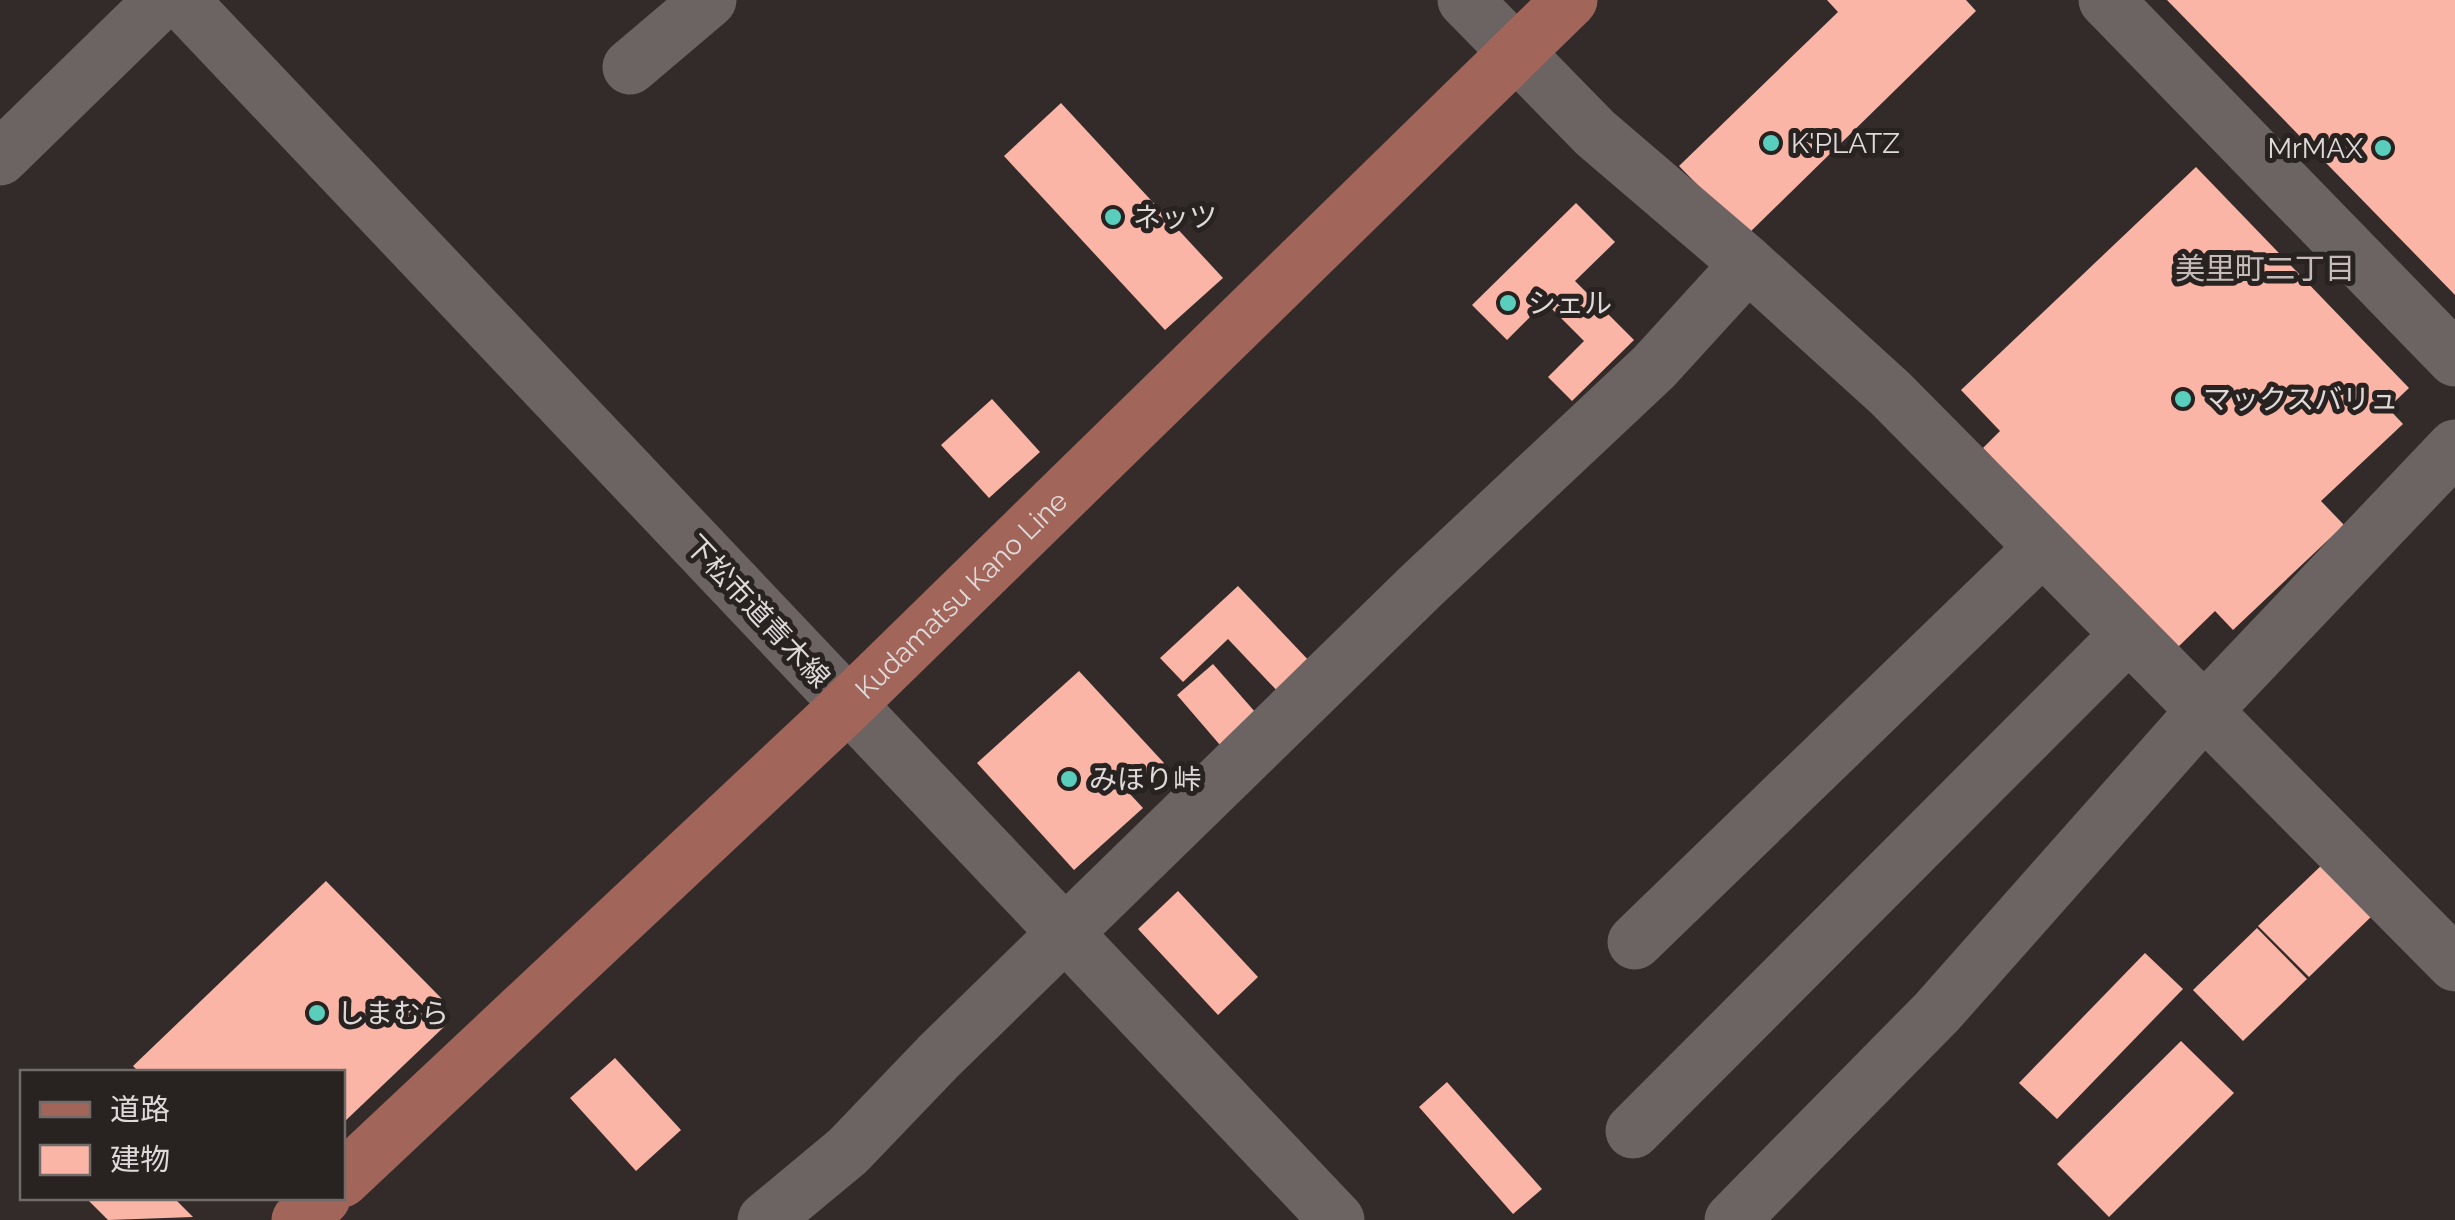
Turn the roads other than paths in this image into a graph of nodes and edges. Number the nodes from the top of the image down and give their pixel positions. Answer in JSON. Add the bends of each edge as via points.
{"nodes":[{"id":1,"x":162,"y":0,"type":"edge"},
{"id":2,"x":181,"y":0,"type":"edge"},
{"id":3,"x":709,"y":0,"type":"edge"},
{"id":4,"x":1466,"y":0,"type":"edge"},
{"id":5,"x":1570,"y":0,"type":"edge"},
{"id":6,"x":2106,"y":0,"type":"edge"},
{"id":7,"x":1515,"y":52,"type":"junction"},
{"id":8,"x":630,"y":67,"type":"dead end"},
{"id":9,"x":0,"y":158,"type":"edge"},
{"id":10,"x":1748,"y":264,"type":"junction"},
{"id":11,"x":2455,"y":359,"type":"edge"},
{"id":12,"x":2455,"y":447,"type":"edge"},
{"id":13,"x":2041,"y":549,"type":"junction"},
{"id":14,"x":2128,"y":635,"type":"junction"},
{"id":15,"x":847,"y":706,"type":"junction"},
{"id":16,"x":2202,"y":713,"type":"junction"},
{"id":17,"x":1067,"y":934,"type":"junction"},
{"id":18,"x":1635,"y":942,"type":"dead end"},
{"id":19,"x":2455,"y":964,"type":"edge"},
{"id":20,"x":1633,"y":1130,"type":"dead end"},
{"id":21,"x":345,"y":1177,"type":"edge"},
{"id":22,"x":322,"y":1200,"type":"edge"},
{"id":23,"x":300,"y":1220,"type":"edge"},
{"id":24,"x":765,"y":1220,"type":"edge"},
{"id":25,"x":1337,"y":1220,"type":"edge"},
{"id":26,"x":1732,"y":1220,"type":"edge"}],
"edges":[{"from":1,"to":9,"type":"street"},
{"from":2,"to":15,"type":"street","name":"下松市道青木線"},
{"from":3,"to":8,"type":"street"},
{"from":4,"to":7,"type":"street"},
{"from":5,"to":7,"type":"main road","name":"Kudamatsu Kano Line"},
{"from":6,"to":11,"type":"street"},
{"from":7,"to":10,"type":"street","via":[[1595,134]]},
{"from":7,"to":15,"type":"main road","name":"Kudamatsu Kano Line"},
{"from":10,"to":13,"type":"street","via":[[1890,393]]},
{"from":10,"to":17,"type":"street","via":[[1654,367]]},
{"from":12,"to":16,"type":"street"},
{"from":13,"to":14,"type":"street"},
{"from":13,"to":18,"type":"street"},
{"from":14,"to":16,"type":"street"},
{"from":14,"to":20,"type":"street"},
{"from":15,"to":17,"type":"street","name":"下松市道青木線"},
{"from":15,"to":21,"type":"main road","name":"Kudamatsu Kano Line"},
{"from":16,"to":19,"type":"street"},
{"from":16,"to":26,"type":"street","via":[[1937,1012]]},
{"from":17,"to":24,"type":"street","via":[[848,1151]]},
{"from":17,"to":25,"type":"street","name":"下松市道青木線"},
{"from":22,"to":23,"type":"main road"}]}
